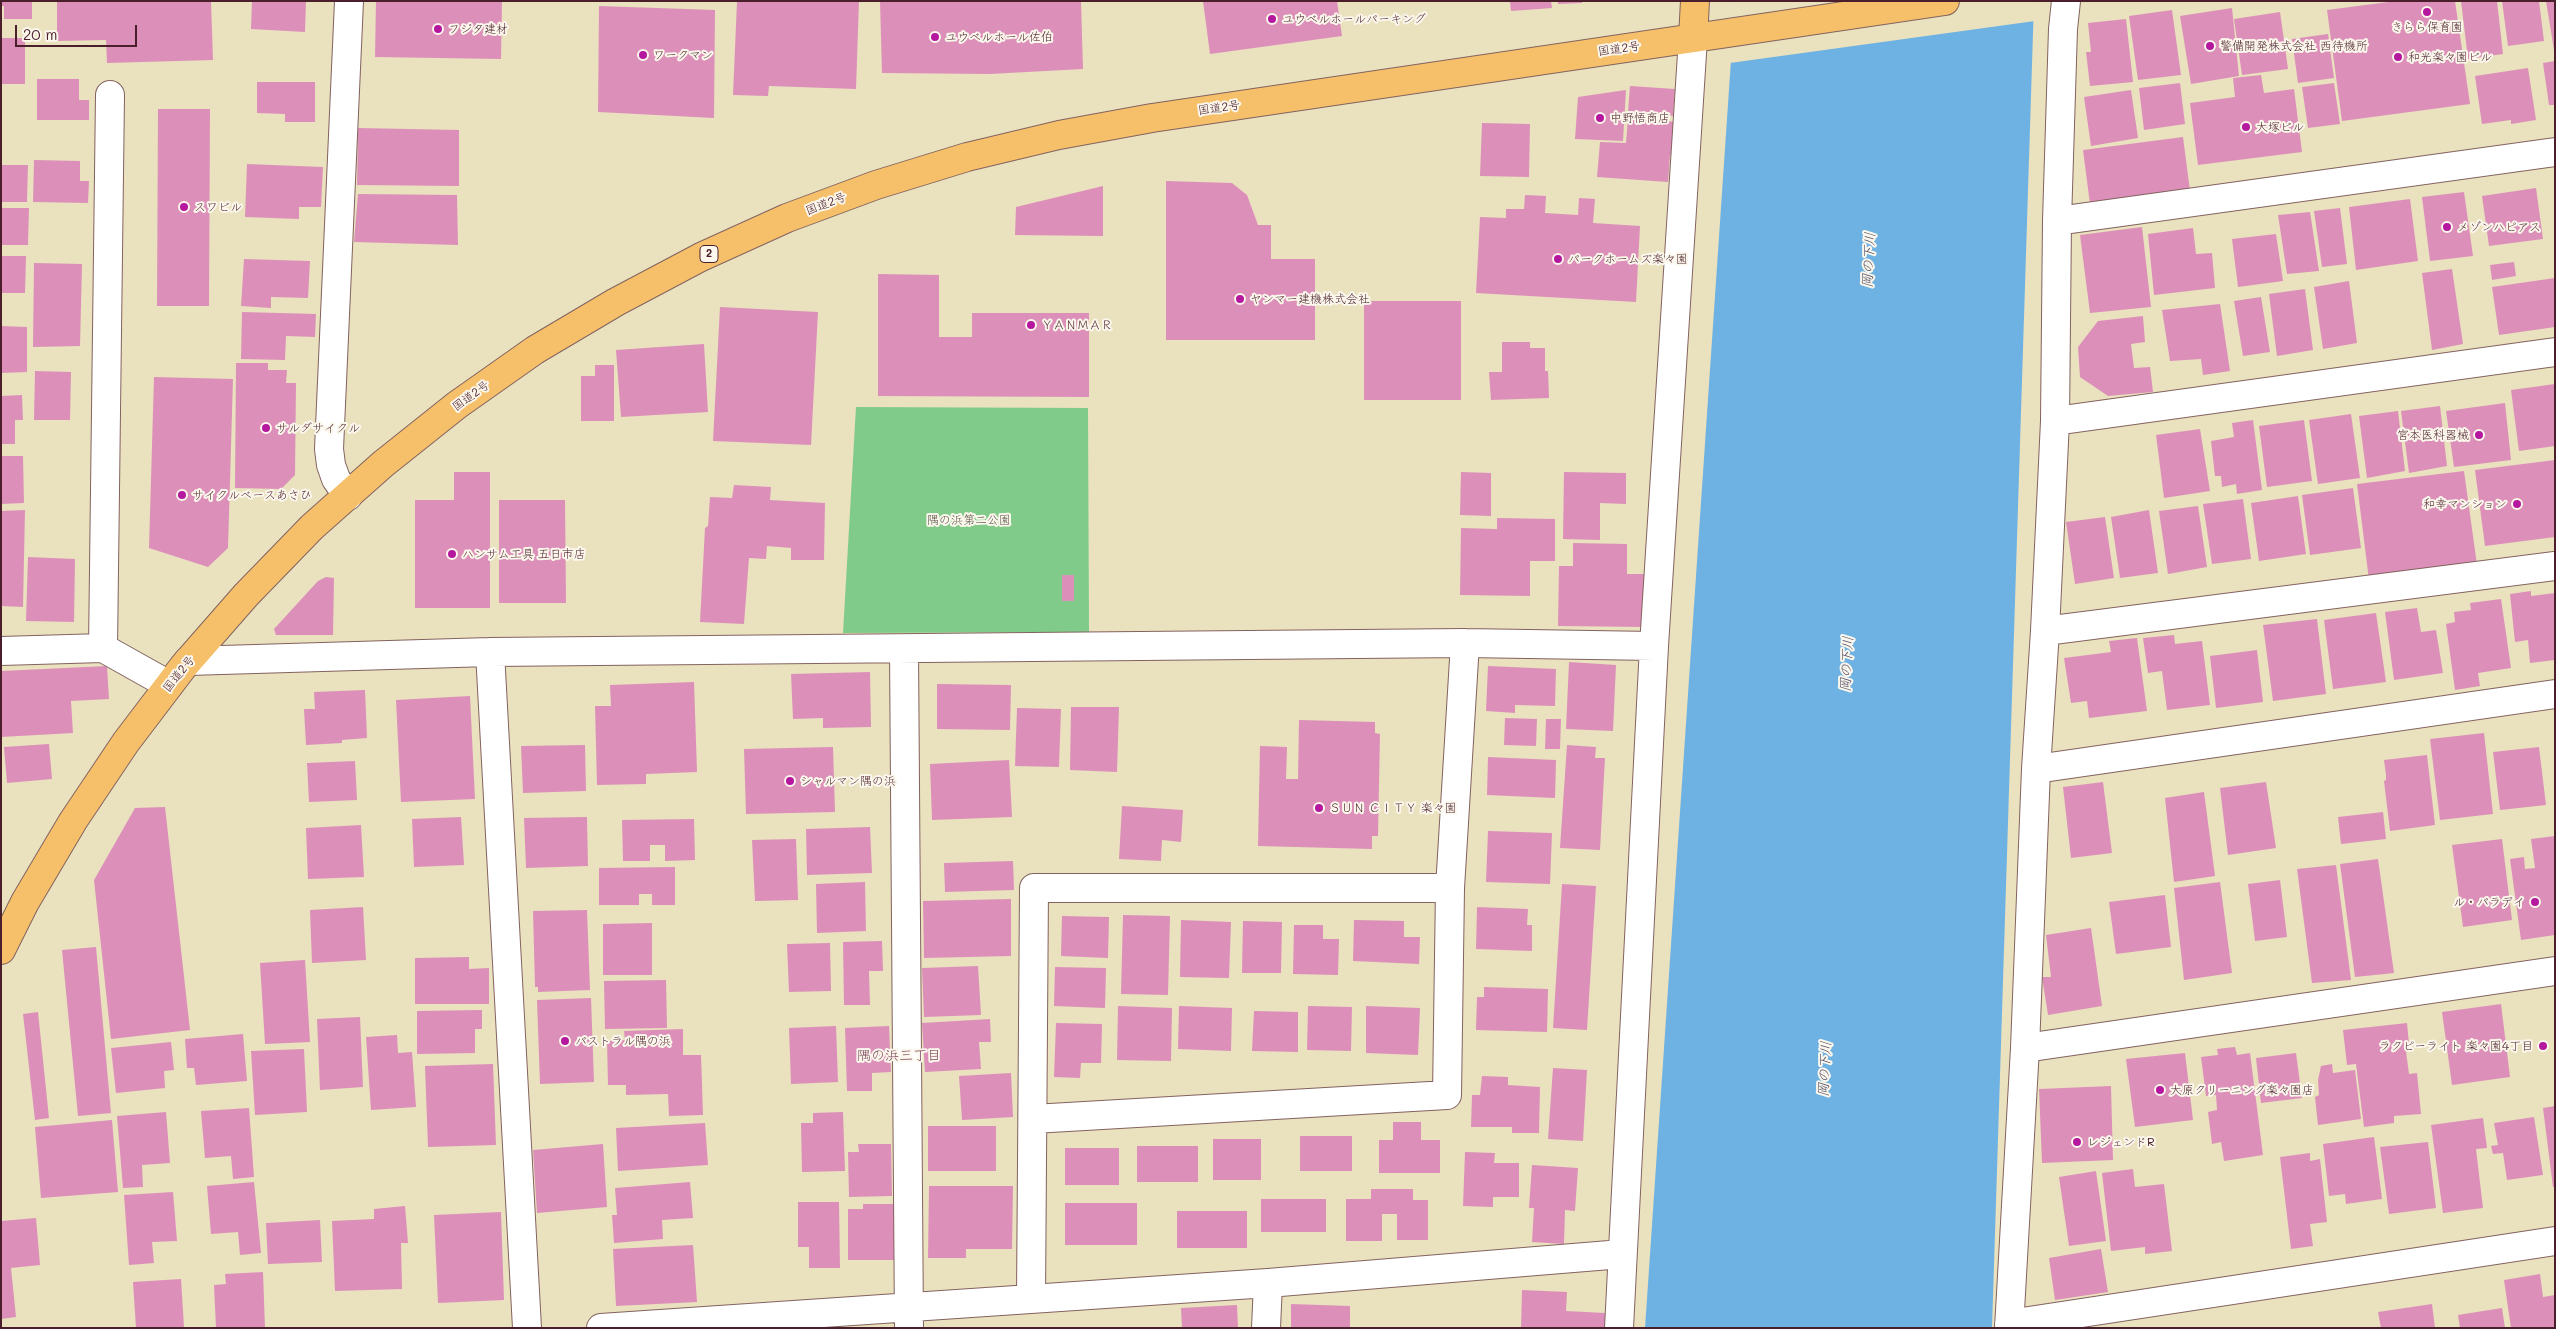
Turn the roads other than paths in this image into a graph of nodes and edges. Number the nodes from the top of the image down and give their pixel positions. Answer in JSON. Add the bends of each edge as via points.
{"nodes":[{"id":1,"x":349,"y":1,"type":"edge"},
{"id":2,"x":1695,"y":1,"type":"edge"},
{"id":3,"x":1945,"y":1,"type":"edge"},
{"id":4,"x":2066,"y":1,"type":"edge"},
{"id":5,"x":1692,"y":38,"type":"junction"},
{"id":6,"x":110,"y":95,"type":"dead end"},
{"id":7,"x":2555,"y":152,"type":"edge"},
{"id":8,"x":2057,"y":222,"type":"junction"},
{"id":9,"x":2555,"y":352,"type":"edge"},
{"id":10,"x":2055,"y":421,"type":"junction"},
{"id":11,"x":348,"y":496,"type":"junction"},
{"id":12,"x":2555,"y":566,"type":"edge"},
{"id":13,"x":2045,"y":631,"type":"junction"},
{"id":14,"x":1465,"y":644,"type":"junction"},
{"id":15,"x":1654,"y":646,"type":"junction"},
{"id":16,"x":103,"y":648,"type":"junction"},
{"id":17,"x":904,"y":650,"type":"junction"},
{"id":18,"x":1,"y":651,"type":"edge"},
{"id":19,"x":490,"y":652,"type":"junction"},
{"id":20,"x":188,"y":661,"type":"junction"},
{"id":21,"x":169,"y":685,"type":"junction"},
{"id":22,"x":2555,"y":694,"type":"edge"},
{"id":23,"x":2036,"y":769,"type":"junction"},
{"id":24,"x":1450,"y":888,"type":"junction"},
{"id":25,"x":1,"y":950,"type":"edge"},
{"id":26,"x":2555,"y":971,"type":"edge"},
{"id":27,"x":2025,"y":1048,"type":"junction"},
{"id":28,"x":1033,"y":1119,"type":"junction"},
{"id":29,"x":2555,"y":1242,"type":"edge"},
{"id":30,"x":1622,"y":1254,"type":"junction"},
{"id":31,"x":1268,"y":1283,"type":"junction"},
{"id":32,"x":1031,"y":1298,"type":"junction"},
{"id":33,"x":909,"y":1317,"type":"edge"},
{"id":34,"x":2009,"y":1326,"type":"edge"},
{"id":35,"x":528,"y":1328,"type":"edge"},
{"id":36,"x":601,"y":1328,"type":"edge"},
{"id":37,"x":1266,"y":1328,"type":"edge"},
{"id":38,"x":1619,"y":1328,"type":"edge"}],
"edges":[{"from":1,"to":11,"type":"street","via":[[329,449],[336,479]]},
{"from":2,"to":5,"type":"main road"},
{"from":3,"to":5,"type":"main road","name":"国道2号","number":"2"},
{"from":4,"to":8,"type":"street"},
{"from":5,"to":11,"type":"main road","name":"国道2号","number":"2","via":[[1152,118],[1059,135],[967,157],[876,185],[787,218],[700,257],[616,302],[535,350],[458,405]]},
{"from":5,"to":15,"type":"street"},
{"from":6,"to":16,"type":"street"},
{"from":7,"to":8,"type":"street"},
{"from":8,"to":10,"type":"street"},
{"from":9,"to":10,"type":"street"},
{"from":10,"to":13,"type":"street"},
{"from":11,"to":20,"type":"main road","name":"国道2号","number":"2","via":[[246,595]]},
{"from":12,"to":13,"type":"street"},
{"from":13,"to":23,"type":"street"},
{"from":14,"to":15,"type":"street"},
{"from":14,"to":17,"type":"street"},
{"from":14,"to":24,"type":"street"},
{"from":15,"to":30,"type":"street"},
{"from":16,"to":18,"type":"street"},
{"from":16,"to":21,"type":"street"},
{"from":17,"to":19,"type":"street"},
{"from":17,"to":33,"type":"street"},
{"from":19,"to":20,"type":"street"},
{"from":19,"to":35,"type":"street"},
{"from":20,"to":21,"type":"main road","name":"国道2号","number":"2"},
{"from":21,"to":25,"type":"main road","name":"国道2号","number":"2","via":[[73,821]]},
{"from":22,"to":23,"type":"street"},
{"from":23,"to":27,"type":"street"},
{"from":24,"to":28,"type":"street","via":[[1447,1095]]},
{"from":24,"to":28,"type":"street","via":[[1034,888]]},
{"from":26,"to":27,"type":"street"},
{"from":27,"to":34,"type":"street"},
{"from":28,"to":32,"type":"street"},
{"from":29,"to":34,"type":"street"},
{"from":30,"to":31,"type":"street"},
{"from":30,"to":38,"type":"street"},
{"from":31,"to":32,"type":"street"},
{"from":31,"to":37,"type":"street"},
{"from":32,"to":33,"type":"street"},
{"from":33,"to":36,"type":"street"}]}
